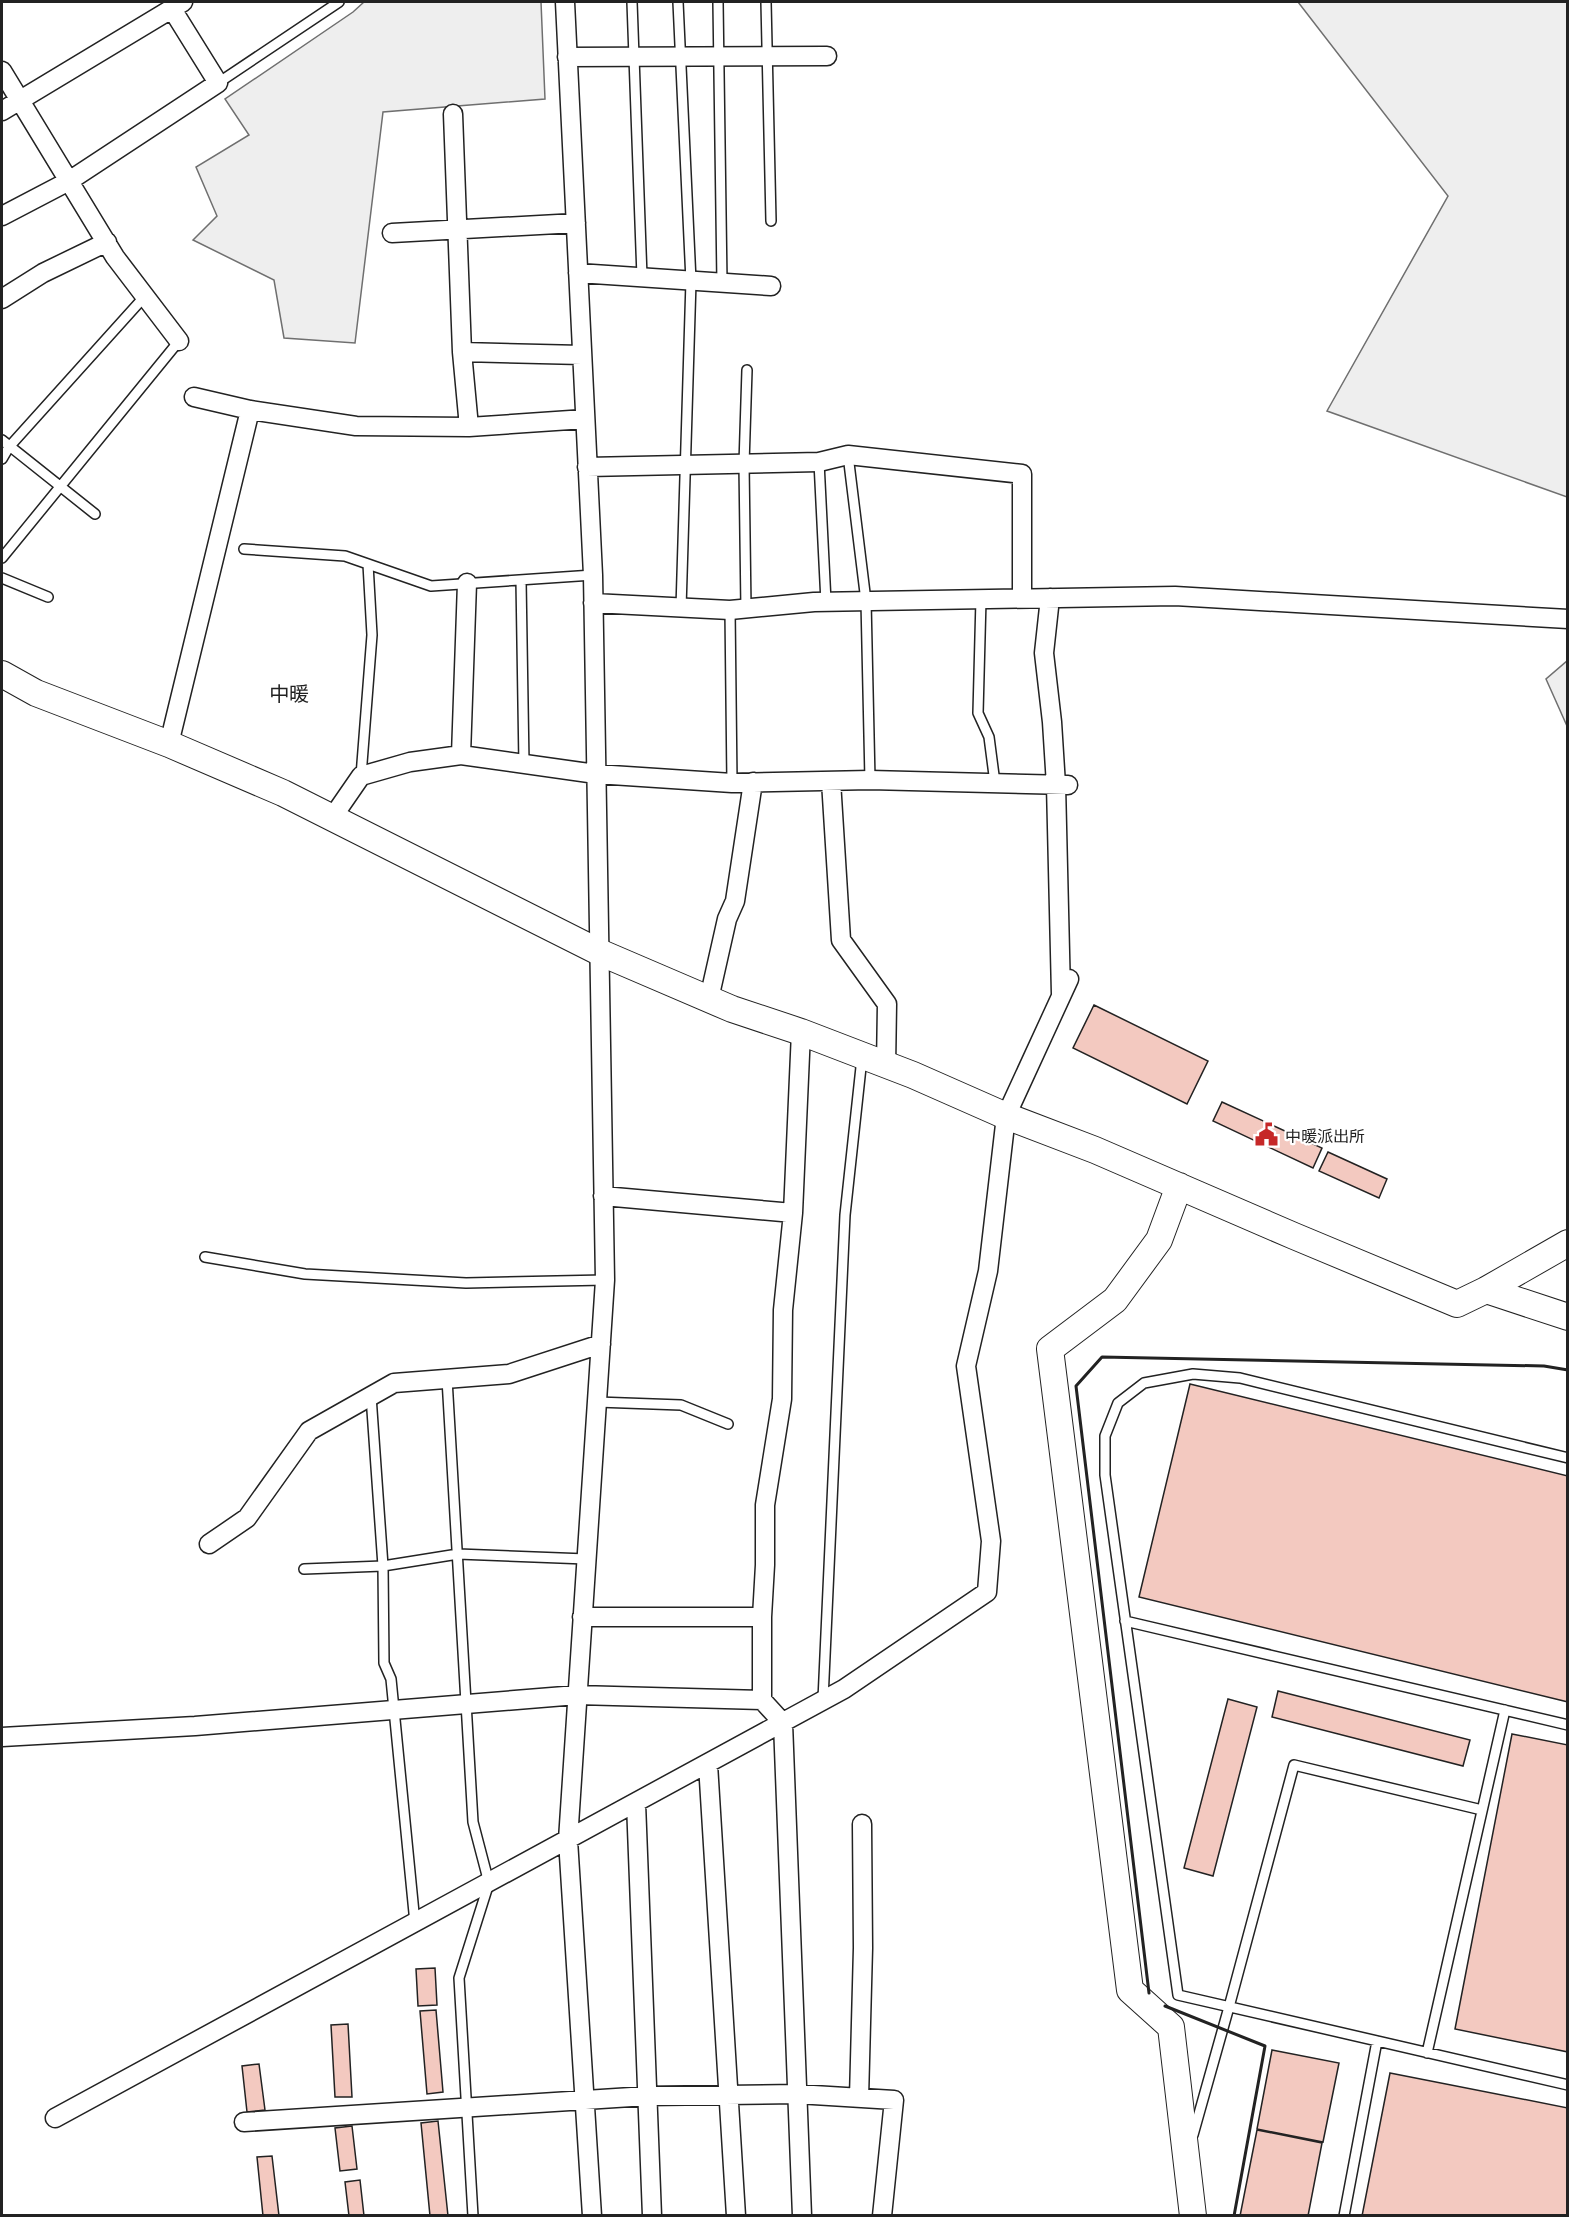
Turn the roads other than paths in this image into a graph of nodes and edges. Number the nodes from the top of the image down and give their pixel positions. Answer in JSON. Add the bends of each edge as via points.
{"nodes":[{"id":1,"x":339,"y":2,"type":"edge"},
{"id":2,"x":565,"y":2,"type":"edge"},
{"id":3,"x":632,"y":2,"type":"edge"},
{"id":4,"x":678,"y":2,"type":"edge"},
{"id":5,"x":718,"y":2,"type":"edge"},
{"id":6,"x":766,"y":2,"type":"edge"},
{"id":7,"x":179,"y":4,"type":"edge"},
{"id":8,"x":719,"y":56,"type":"junction"},
{"id":9,"x":767,"y":56,"type":"junction"},
{"id":10,"x":827,"y":56,"type":"dead end"},
{"id":11,"x":567,"y":57,"type":"junction"},
{"id":12,"x":634,"y":57,"type":"junction"},
{"id":13,"x":680,"y":57,"type":"junction"},
{"id":14,"x":2,"y":71,"type":"edge"},
{"id":15,"x":218,"y":83,"type":"junction"},
{"id":16,"x":20,"y":101,"type":"junction"},
{"id":17,"x":2,"y":111,"type":"edge"},
{"id":18,"x":453,"y":114,"type":"dead end"},
{"id":19,"x":69,"y":181,"type":"junction"},
{"id":20,"x":2,"y":216,"type":"edge"},
{"id":21,"x":771,"y":221,"type":"dead end"},
{"id":22,"x":576,"y":223,"type":"junction"},
{"id":23,"x":457,"y":229,"type":"junction"},
{"id":24,"x":392,"y":232,"type":"dead end"},
{"id":25,"x":106,"y":242,"type":"junction"},
{"id":26,"x":578,"y":273,"type":"junction"},
{"id":27,"x":642,"y":277,"type":"junction"},
{"id":28,"x":691,"y":281,"type":"junction"},
{"id":29,"x":722,"y":283,"type":"junction"},
{"id":30,"x":771,"y":286,"type":"dead end"},
{"id":31,"x":145,"y":296,"type":"junction"},
{"id":32,"x":2,"y":299,"type":"edge"},
{"id":33,"x":178,"y":341,"type":"joint"},
{"id":34,"x":462,"y":352,"type":"junction"},
{"id":35,"x":582,"y":355,"type":"junction"},
{"id":36,"x":747,"y":370,"type":"dead end"},
{"id":37,"x":194,"y":397,"type":"dead end"},
{"id":38,"x":250,"y":410,"type":"junction"},
{"id":39,"x":585,"y":418,"type":"junction"},
{"id":40,"x":469,"y":427,"type":"junction"},
{"id":41,"x":2,"y":440,"type":"edge"},
{"id":42,"x":9,"y":447,"type":"junction"},
{"id":43,"x":848,"y":455,"type":"junction"},
{"id":44,"x":2,"y":459,"type":"edge"},
{"id":45,"x":819,"y":462,"type":"junction"},
{"id":46,"x":744,"y":464,"type":"junction"},
{"id":47,"x":685,"y":465,"type":"junction"},
{"id":48,"x":587,"y":467,"type":"junction"},
{"id":49,"x":60,"y":487,"type":"junction"},
{"id":50,"x":95,"y":514,"type":"dead end"},
{"id":51,"x":244,"y":549,"type":"dead end"},
{"id":52,"x":2,"y":558,"type":"edge"},
{"id":53,"x":368,"y":564,"type":"junction"},
{"id":54,"x":592,"y":575,"type":"junction"},
{"id":55,"x":2,"y":578,"type":"edge"},
{"id":56,"x":521,"y":580,"type":"junction"},
{"id":57,"x":467,"y":583,"type":"junction"},
{"id":58,"x":48,"y":597,"type":"dead end"},
{"id":59,"x":1022,"y":598,"type":"junction"},
{"id":60,"x":1050,"y":598,"type":"junction"},
{"id":61,"x":981,"y":599,"type":"junction"},
{"id":62,"x":866,"y":601,"type":"junction"},
{"id":63,"x":826,"y":602,"type":"junction"},
{"id":64,"x":593,"y":603,"type":"junction"},
{"id":65,"x":681,"y":608,"type":"junction"},
{"id":66,"x":738,"y":610,"type":"junction"},
{"id":67,"x":1568,"y":619,"type":"edge"},
{"id":68,"x":2,"y":674,"type":"edge"},
{"id":69,"x":169,"y":744,"type":"junction"},
{"id":70,"x":461,"y":755,"type":"junction"},
{"id":71,"x":524,"y":764,"type":"junction"},
{"id":72,"x":596,"y":774,"type":"junction"},
{"id":73,"x":361,"y":776,"type":"junction"},
{"id":74,"x":870,"y":780,"type":"junction"},
{"id":75,"x":831,"y":781,"type":"junction"},
{"id":76,"x":753,"y":782,"type":"junction"},
{"id":77,"x":732,"y":783,"type":"junction"},
{"id":78,"x":995,"y":783,"type":"junction"},
{"id":79,"x":1062,"y":785,"type":"junction"},
{"id":80,"x":332,"y":818,"type":"junction"},
{"id":81,"x":599,"y":952,"type":"junction"},
{"id":82,"x":1070,"y":979,"type":"dead end"},
{"id":83,"x":1061,"y":997,"type":"junction"},
{"id":84,"x":709,"y":999,"type":"junction"},
{"id":85,"x":801,"y":1032,"type":"junction"},
{"id":86,"x":862,"y":1056,"type":"junction"},
{"id":87,"x":886,"y":1066,"type":"junction"},
{"id":88,"x":1006,"y":1116,"type":"junction"},
{"id":89,"x":1179,"y":1186,"type":"junction"},
{"id":90,"x":603,"y":1196,"type":"junction"},
{"id":91,"x":793,"y":1213,"type":"junction"},
{"id":92,"x":1568,"y":1243,"type":"edge"},
{"id":93,"x":205,"y":1257,"type":"dead end"},
{"id":94,"x":605,"y":1280,"type":"junction"},
{"id":95,"x":1486,"y":1290,"type":"junction"},
{"id":96,"x":1568,"y":1317,"type":"edge"},
{"id":97,"x":601,"y":1344,"type":"junction"},
{"id":98,"x":447,"y":1379,"type":"junction"},
{"id":99,"x":371,"y":1396,"type":"junction"},
{"id":100,"x":597,"y":1402,"type":"junction"},
{"id":101,"x":728,"y":1424,"type":"dead end"},
{"id":102,"x":1568,"y":1458,"type":"edge"},
{"id":103,"x":209,"y":1544,"type":"dead end"},
{"id":104,"x":458,"y":1554,"type":"junction"},
{"id":105,"x":586,"y":1559,"type":"junction"},
{"id":106,"x":383,"y":1566,"type":"junction"},
{"id":107,"x":304,"y":1569,"type":"dead end"},
{"id":108,"x":582,"y":1617,"type":"junction"},
{"id":109,"x":762,"y":1617,"type":"junction"},
{"id":110,"x":1125,"y":1621,"type":"junction"},
{"id":111,"x":577,"y":1695,"type":"junction"},
{"id":112,"x":762,"y":1700,"type":"junction"},
{"id":113,"x":823,"y":1701,"type":"junction"},
{"id":114,"x":465,"y":1704,"type":"junction"},
{"id":115,"x":393,"y":1710,"type":"junction"},
{"id":116,"x":1504,"y":1710,"type":"junction"},
{"id":117,"x":783,"y":1723,"type":"junction"},
{"id":118,"x":1568,"y":1725,"type":"edge"},
{"id":119,"x":2,"y":1737,"type":"edge"},
{"id":120,"x":708,"y":1764,"type":"junction"},
{"id":121,"x":636,"y":1803,"type":"junction"},
{"id":122,"x":1482,"y":1810,"type":"junction"},
{"id":123,"x":862,"y":1824,"type":"dead end"},
{"id":124,"x":568,"y":1840,"type":"junction"},
{"id":125,"x":489,"y":1883,"type":"junction"},
{"id":126,"x":415,"y":1923,"type":"junction"},
{"id":127,"x":1229,"y":2007,"type":"junction"},
{"id":128,"x":1377,"y":2041,"type":"junction"},
{"id":129,"x":1427,"y":2053,"type":"junction"},
{"id":130,"x":1568,"y":2085,"type":"edge"},
{"id":131,"x":728,"y":2094,"type":"junction"},
{"id":132,"x":797,"y":2094,"type":"junction"},
{"id":133,"x":647,"y":2096,"type":"junction"},
{"id":134,"x":859,"y":2098,"type":"junction"},
{"id":135,"x":585,"y":2102,"type":"junction"},
{"id":136,"x":55,"y":2118,"type":"dead end"},
{"id":137,"x":244,"y":2122,"type":"dead end"},
{"id":138,"x":1186,"y":2157,"type":"junction"},
{"id":139,"x":473,"y":2216,"type":"edge"},
{"id":140,"x":592,"y":2216,"type":"edge"},
{"id":141,"x":652,"y":2216,"type":"edge"},
{"id":142,"x":736,"y":2216,"type":"edge"},
{"id":143,"x":802,"y":2216,"type":"edge"},
{"id":144,"x":882,"y":2216,"type":"edge"},
{"id":145,"x":1193,"y":2216,"type":"edge"},
{"id":146,"x":1344,"y":2216,"type":"edge"}],
"edges":[{"from":1,"to":15,"type":"lane"},
{"from":2,"to":11,"type":"street"},
{"from":3,"to":12,"type":"lane"},
{"from":4,"to":13,"type":"lane"},
{"from":5,"to":8,"type":"lane"},
{"from":6,"to":9,"type":"lane"},
{"from":7,"to":15,"type":"street"},
{"from":7,"to":16,"type":"street"},
{"from":8,"to":9,"type":"street"},
{"from":8,"to":13,"type":"street"},
{"from":8,"to":29,"type":"lane"},
{"from":9,"to":10,"type":"street"},
{"from":9,"to":21,"type":"lane"},
{"from":11,"to":12,"type":"street"},
{"from":11,"to":22,"type":"street"},
{"from":12,"to":13,"type":"street"},
{"from":12,"to":27,"type":"lane"},
{"from":13,"to":28,"type":"lane"},
{"from":14,"to":16,"type":"street"},
{"from":15,"to":19,"type":"street"},
{"from":16,"to":17,"type":"street"},
{"from":16,"to":19,"type":"street"},
{"from":18,"to":23,"type":"street"},
{"from":19,"to":20,"type":"street"},
{"from":19,"to":25,"type":"street"},
{"from":22,"to":23,"type":"street"},
{"from":22,"to":26,"type":"street"},
{"from":23,"to":24,"type":"street"},
{"from":23,"to":34,"type":"street"},
{"from":25,"to":31,"type":"street"},
{"from":25,"to":32,"type":"street","via":[[43,273]]},
{"from":26,"to":27,"type":"street"},
{"from":26,"to":35,"type":"street"},
{"from":27,"to":28,"type":"street"},
{"from":28,"to":29,"type":"street"},
{"from":28,"to":47,"type":"lane"},
{"from":29,"to":30,"type":"street"},
{"from":31,"to":33,"type":"street"},
{"from":31,"to":42,"type":"lane"},
{"from":33,"to":49,"type":"lane"},
{"from":34,"to":35,"type":"street"},
{"from":34,"to":40,"type":"street"},
{"from":35,"to":39,"type":"street"},
{"from":36,"to":46,"type":"lane"},
{"from":37,"to":38,"type":"street"},
{"from":38,"to":40,"type":"street","via":[[356,426]]},
{"from":38,"to":69,"type":"street"},
{"from":39,"to":40,"type":"street"},
{"from":39,"to":48,"type":"street"},
{"from":41,"to":42,"type":"lane"},
{"from":42,"to":44,"type":"lane"},
{"from":42,"to":49,"type":"lane"},
{"from":43,"to":45,"type":"street"},
{"from":43,"to":59,"type":"street","via":[[1022,474]]},
{"from":43,"to":62,"type":"lane"},
{"from":45,"to":46,"type":"street"},
{"from":45,"to":63,"type":"lane"},
{"from":46,"to":47,"type":"street"},
{"from":46,"to":66,"type":"lane"},
{"from":47,"to":48,"type":"street"},
{"from":47,"to":65,"type":"lane"},
{"from":48,"to":54,"type":"street"},
{"from":49,"to":50,"type":"lane"},
{"from":49,"to":52,"type":"lane"},
{"from":51,"to":53,"type":"lane","via":[[345,556]]},
{"from":53,"to":57,"type":"lane","via":[[431,586]]},
{"from":53,"to":73,"type":"lane","via":[[372,635]]},
{"from":54,"to":56,"type":"lane"},
{"from":54,"to":64,"type":"street"},
{"from":55,"to":58,"type":"lane"},
{"from":56,"to":57,"type":"lane"},
{"from":56,"to":71,"type":"lane"},
{"from":57,"to":70,"type":"street"},
{"from":59,"to":60,"type":"street"},
{"from":59,"to":61,"type":"street"},
{"from":60,"to":67,"type":"street","via":[[1175,596]]},
{"from":60,"to":79,"type":"street","via":[[1044,653]]},
{"from":61,"to":62,"type":"street"},
{"from":61,"to":78,"type":"lane","via":[[978,713],[989,737]]},
{"from":62,"to":63,"type":"street"},
{"from":62,"to":74,"type":"lane"},
{"from":63,"to":66,"type":"street"},
{"from":64,"to":65,"type":"street"},
{"from":64,"to":72,"type":"street"},
{"from":65,"to":66,"type":"street"},
{"from":66,"to":77,"type":"lane"},
{"from":68,"to":69,"type":"street","via":[[36,693]]},
{"from":69,"to":80,"type":"street"},
{"from":70,"to":71,"type":"street"},
{"from":70,"to":73,"type":"street","via":[[410,762]]},
{"from":71,"to":72,"type":"street"},
{"from":72,"to":77,"type":"street"},
{"from":72,"to":81,"type":"street"},
{"from":73,"to":80,"type":"street"},
{"from":74,"to":75,"type":"street"},
{"from":74,"to":78,"type":"street"},
{"from":75,"to":76,"type":"street"},
{"from":75,"to":87,"type":"street","via":[[841,940],[887,1004]]},
{"from":76,"to":77,"type":"street"},
{"from":76,"to":84,"type":"street","via":[[735,902],[727,919]]},
{"from":78,"to":79,"type":"street"},
{"from":79,"to":83,"type":"street"},
{"from":80,"to":81,"type":"street"},
{"from":81,"to":84,"type":"street"},
{"from":81,"to":90,"type":"street"},
{"from":82,"to":83,"type":"street"},
{"from":83,"to":88,"type":"street"},
{"from":84,"to":85,"type":"street"},
{"from":85,"to":86,"type":"street"},
{"from":85,"to":91,"type":"street"},
{"from":86,"to":87,"type":"street"},
{"from":86,"to":113,"type":"lane","via":[[845,1215]]},
{"from":87,"to":88,"type":"street"},
{"from":88,"to":89,"type":"street"},
{"from":88,"to":113,"type":"street","via":[[988,1271],[966,1366],[991,1541],[987,1592]]},
{"from":89,"to":95,"type":"street","via":[[1457,1304]]},
{"from":89,"to":138,"type":"street","via":[[1159,1240],[1115,1300],[1050,1349],[1130,1990],[1171,2027]]},
{"from":90,"to":91,"type":"street"},
{"from":90,"to":94,"type":"street"},
{"from":91,"to":109,"type":"street","via":[[783,1310],[782,1399],[765,1505]]},
{"from":92,"to":95,"type":"street"},
{"from":93,"to":94,"type":"lane","via":[[305,1274],[466,1283]]},
{"from":94,"to":97,"type":"street"},
{"from":95,"to":96,"type":"street"},
{"from":97,"to":98,"type":"street","via":[[509,1374]]},
{"from":97,"to":100,"type":"street"},
{"from":98,"to":99,"type":"street","via":[[394,1383]]},
{"from":98,"to":104,"type":"lane"},
{"from":99,"to":103,"type":"street","via":[[309,1431],[247,1518]]},
{"from":99,"to":106,"type":"lane"},
{"from":100,"to":101,"type":"lane","via":[[681,1405]]},
{"from":100,"to":105,"type":"street"},
{"from":102,"to":110,"type":"lane","via":[[1240,1378],[1193,1374],[1144,1383],[1118,1402],[1105,1436],[1105,1475]]},
{"from":104,"to":105,"type":"lane"},
{"from":104,"to":106,"type":"lane"},
{"from":104,"to":114,"type":"lane"},
{"from":105,"to":108,"type":"street"},
{"from":106,"to":107,"type":"lane"},
{"from":106,"to":115,"type":"lane","via":[[384,1663],[391,1679]]},
{"from":108,"to":109,"type":"street"},
{"from":108,"to":111,"type":"street"},
{"from":109,"to":112,"type":"street"},
{"from":110,"to":116,"type":"lane"},
{"from":110,"to":127,"type":"lane","via":[[1178,1995]]},
{"from":111,"to":112,"type":"street"},
{"from":111,"to":114,"type":"street"},
{"from":111,"to":124,"type":"street"},
{"from":112,"to":117,"type":"street"},
{"from":113,"to":117,"type":"street"},
{"from":114,"to":115,"type":"street"},
{"from":114,"to":125,"type":"lane","via":[[473,1822]]},
{"from":115,"to":119,"type":"street"},
{"from":115,"to":126,"type":"lane"},
{"from":116,"to":118,"type":"lane"},
{"from":116,"to":122,"type":"lane"},
{"from":117,"to":120,"type":"street"},
{"from":117,"to":132,"type":"street"},
{"from":120,"to":121,"type":"street"},
{"from":120,"to":131,"type":"street"},
{"from":121,"to":124,"type":"street"},
{"from":121,"to":133,"type":"street"},
{"from":122,"to":127,"type":"lane","via":[[1294,1765]]},
{"from":122,"to":129,"type":"lane"},
{"from":123,"to":134,"type":"street"},
{"from":124,"to":125,"type":"street"},
{"from":124,"to":135,"type":"street"},
{"from":125,"to":126,"type":"street"},
{"from":125,"to":139,"type":"lane","via":[[459,1978]]},
{"from":126,"to":136,"type":"street"},
{"from":127,"to":128,"type":"lane"},
{"from":127,"to":138,"type":"lane"},
{"from":128,"to":129,"type":"lane"},
{"from":128,"to":146,"type":"lane"},
{"from":129,"to":130,"type":"lane"},
{"from":131,"to":132,"type":"street"},
{"from":131,"to":133,"type":"street"},
{"from":131,"to":142,"type":"street"},
{"from":132,"to":134,"type":"street"},
{"from":132,"to":143,"type":"street"},
{"from":133,"to":135,"type":"street"},
{"from":133,"to":141,"type":"street"},
{"from":134,"to":144,"type":"street","via":[[894,2100]]},
{"from":135,"to":137,"type":"street"},
{"from":135,"to":140,"type":"street"},
{"from":138,"to":145,"type":"street"}]}
